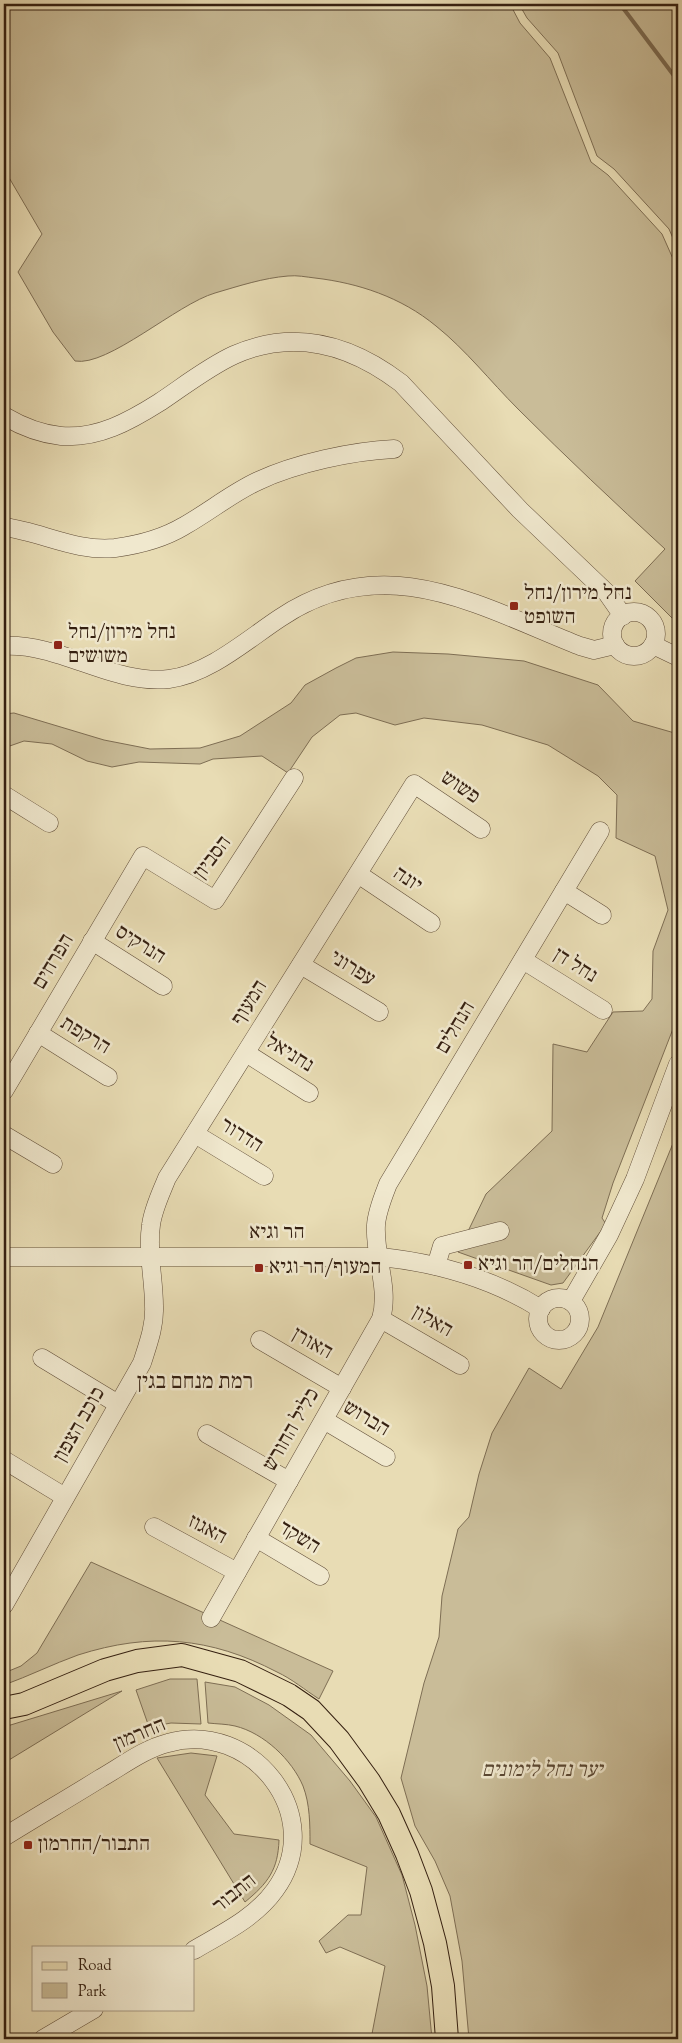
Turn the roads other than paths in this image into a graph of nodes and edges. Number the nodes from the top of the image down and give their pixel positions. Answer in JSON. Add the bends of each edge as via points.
{"nodes":[{"id":1,"x":4,"y":416,"type":"edge"},
{"id":2,"x":394,"y":449,"type":"dead end"},
{"id":3,"x":4,"y":528,"type":"edge"},
{"id":4,"x":623,"y":616,"type":"junction"},
{"id":5,"x":615,"y":645,"type":"junction"},
{"id":6,"x":653,"y":645,"type":"junction"},
{"id":7,"x":4,"y":646,"type":"edge"},
{"id":8,"x":678,"y":657,"type":"edge"},
{"id":9,"x":294,"y":778,"type":"dead end"},
{"id":10,"x":414,"y":784,"type":"joint"},
{"id":11,"x":4,"y":795,"type":"edge"},
{"id":12,"x":49,"y":824,"type":"dead end"},
{"id":13,"x":481,"y":829,"type":"dead end"},
{"id":14,"x":600,"y":830,"type":"dead end"},
{"id":15,"x":143,"y":856,"type":"joint"},
{"id":16,"x":358,"y":874,"type":"junction"},
{"id":17,"x":564,"y":891,"type":"junction"},
{"id":18,"x":602,"y":915,"type":"dead end"},
{"id":19,"x":431,"y":923,"type":"dead end"},
{"id":20,"x":92,"y":942,"type":"junction"},
{"id":21,"x":523,"y":960,"type":"junction"},
{"id":22,"x":301,"y":964,"type":"junction"},
{"id":23,"x":163,"y":986,"type":"dead end"},
{"id":24,"x":604,"y":1010,"type":"dead end"},
{"id":25,"x":379,"y":1012,"type":"dead end"},
{"id":26,"x":38,"y":1034,"type":"junction"},
{"id":27,"x":246,"y":1053,"type":"junction"},
{"id":28,"x":678,"y":1064,"type":"edge"},
{"id":29,"x":108,"y":1076,"type":"dead end"},
{"id":30,"x":4,"y":1091,"type":"edge"},
{"id":31,"x":309,"y":1092,"type":"dead end"},
{"id":32,"x":195,"y":1134,"type":"junction"},
{"id":33,"x":4,"y":1135,"type":"edge"},
{"id":34,"x":53,"y":1164,"type":"dead end"},
{"id":35,"x":264,"y":1176,"type":"dead end"},
{"id":36,"x":500,"y":1231,"type":"dead end"},
{"id":37,"x":149,"y":1256,"type":"junction"},
{"id":38,"x":4,"y":1257,"type":"edge"},
{"id":39,"x":378,"y":1257,"type":"junction"},
{"id":40,"x":436,"y":1266,"type":"junction"},
{"id":41,"x":570,"y":1301,"type":"junction"},
{"id":42,"x":541,"y":1309,"type":"junction"},
{"id":43,"x":381,"y":1318,"type":"junction"},
{"id":44,"x":260,"y":1340,"type":"dead end"},
{"id":45,"x":42,"y":1358,"type":"dead end"},
{"id":46,"x":460,"y":1365,"type":"dead end"},
{"id":47,"x":342,"y":1388,"type":"junction"},
{"id":48,"x":118,"y":1404,"type":"junction"},
{"id":49,"x":324,"y":1420,"type":"junction"},
{"id":50,"x":207,"y":1434,"type":"dead end"},
{"id":51,"x":386,"y":1457,"type":"dead end"},
{"id":52,"x":4,"y":1460,"type":"edge"},
{"id":53,"x":289,"y":1480,"type":"junction"},
{"id":54,"x":65,"y":1498,"type":"junction"},
{"id":55,"x":154,"y":1527,"type":"dead end"},
{"id":56,"x":256,"y":1538,"type":"junction"},
{"id":57,"x":237,"y":1572,"type":"junction"},
{"id":58,"x":320,"y":1576,"type":"dead end"},
{"id":59,"x":7,"y":1593,"type":"edge"},
{"id":60,"x":211,"y":1618,"type":"dead end"},
{"id":61,"x":10,"y":1705,"type":"edge"},
{"id":62,"x":287,"y":1802,"type":"joint"},
{"id":63,"x":4,"y":1837,"type":"edge"},
{"id":64,"x":195,"y":1949,"type":"edge"},
{"id":65,"x":92,"y":2010,"type":"edge"},
{"id":66,"x":43,"y":2039,"type":"edge"},
{"id":67,"x":447,"y":2039,"type":"edge"}],
"edges":[{"from":1,"to":4,"type":"street","via":[[20,425],[60,436],[90,434],[132,419],[234,355],[282,343],[333,346],[359,355],[402,383],[520,510],[606,593]]},
{"from":2,"to":3,"type":"street","via":[[349,453],[280,472],[235,493],[183,527],[116,548],[84,547]]},
{"from":4,"to":5,"type":"street","via":[[613,629]]},
{"from":4,"to":6,"type":"street","via":[[635,612],[649,617],[656,633]]},
{"from":5,"to":6,"type":"street","via":[[633,656],[641,655]]},
{"from":5,"to":7,"type":"street","via":[[594,650],[457,597],[408,585],[382,585],[334,592],[312,599],[211,664],[178,678],[151,680],[128,676],[30,647]]},
{"from":6,"to":8,"type":"street"},
{"from":9,"to":15,"type":"street","name":"הסביון","via":[[216,900]]},
{"from":10,"to":13,"type":"street","name":"פשוש"},
{"from":10,"to":16,"type":"street","name":"המעוף"},
{"from":11,"to":12,"type":"street"},
{"from":14,"to":17,"type":"street","name":"הנחלים"},
{"from":15,"to":20,"type":"street","name":"הפרחים"},
{"from":16,"to":19,"type":"street","name":"יונה"},
{"from":16,"to":22,"type":"street","name":"המעוף"},
{"from":17,"to":18,"type":"street"},
{"from":17,"to":21,"type":"street","name":"הנחלים"},
{"from":20,"to":23,"type":"street","name":"הנרקיס"},
{"from":20,"to":26,"type":"street","name":"הפרחים"},
{"from":21,"to":24,"type":"street","name":"נחל דן"},
{"from":21,"to":39,"type":"street","name":"הנחלים","via":[[388,1184],[376,1225]]},
{"from":22,"to":25,"type":"street","name":"עפרוני"},
{"from":22,"to":27,"type":"street","name":"המעוף"},
{"from":26,"to":29,"type":"street","name":"הרקפת"},
{"from":26,"to":30,"type":"street","name":"הפרחים"},
{"from":27,"to":31,"type":"street","name":"נחניאל"},
{"from":27,"to":32,"type":"street","name":"המעוף"},
{"from":28,"to":41,"type":"street","via":[[635,1179],[610,1235]]},
{"from":32,"to":35,"type":"street","name":"הדרור"},
{"from":32,"to":37,"type":"street","name":"המעוף","via":[[157,1200],[150,1224]]},
{"from":33,"to":34,"type":"street"},
{"from":36,"to":40,"type":"street","via":[[442,1246]]},
{"from":37,"to":38,"type":"street","name":"הר וגיא"},
{"from":37,"to":39,"type":"street","name":"הר וגיא"},
{"from":37,"to":48,"type":"street","name":"כוכב הצפון","via":[[153,1324],[142,1363]]},
{"from":39,"to":40,"type":"street","name":"הר וגיא"},
{"from":39,"to":43,"type":"street","name":"כליל החורש","via":[[384,1292]]},
{"from":40,"to":42,"type":"street","name":"הר וגיא","via":[[501,1287]]},
{"from":41,"to":42,"type":"street","via":[[557,1298]]},
{"from":41,"to":42,"type":"street","via":[[578,1309],[580,1324],[567,1339],[556,1340],[544,1334],[538,1322]]},
{"from":43,"to":46,"type":"street","name":"האלון"},
{"from":43,"to":47,"type":"street","name":"כליל החורש"},
{"from":44,"to":47,"type":"street","name":"האורן"},
{"from":45,"to":48,"type":"street"},
{"from":47,"to":49,"type":"street","name":"כליל החורש"},
{"from":48,"to":54,"type":"street","name":"כוכב הצפון"},
{"from":49,"to":51,"type":"street","name":"הברוש"},
{"from":49,"to":53,"type":"street","name":"כליל החורש"},
{"from":50,"to":53,"type":"street"},
{"from":52,"to":54,"type":"street"},
{"from":53,"to":56,"type":"street","name":"כליל החורש"},
{"from":54,"to":59,"type":"street","name":"כוכב הצפון"},
{"from":55,"to":57,"type":"street","name":"האגוז"},
{"from":56,"to":57,"type":"street","name":"כליל החורש"},
{"from":56,"to":58,"type":"street","name":"השקד"},
{"from":57,"to":60,"type":"street","name":"כליל החורש"},
{"from":61,"to":67,"type":"main road","via":[[105,1670],[137,1661],[182,1655],[240,1671],[312,1710],[369,1781],[390,1814],[407,1854],[434,1943],[443,1986]]},
{"from":62,"to":63,"type":"street","name":"החרמון","via":[[265,1771],[247,1754],[206,1738],[168,1743],[136,1757]]},
{"from":62,"to":64,"type":"street","name":"התבור","via":[[293,1818],[292,1852],[276,1889],[244,1920]]},
{"from":65,"to":66,"type":"street"}]}
